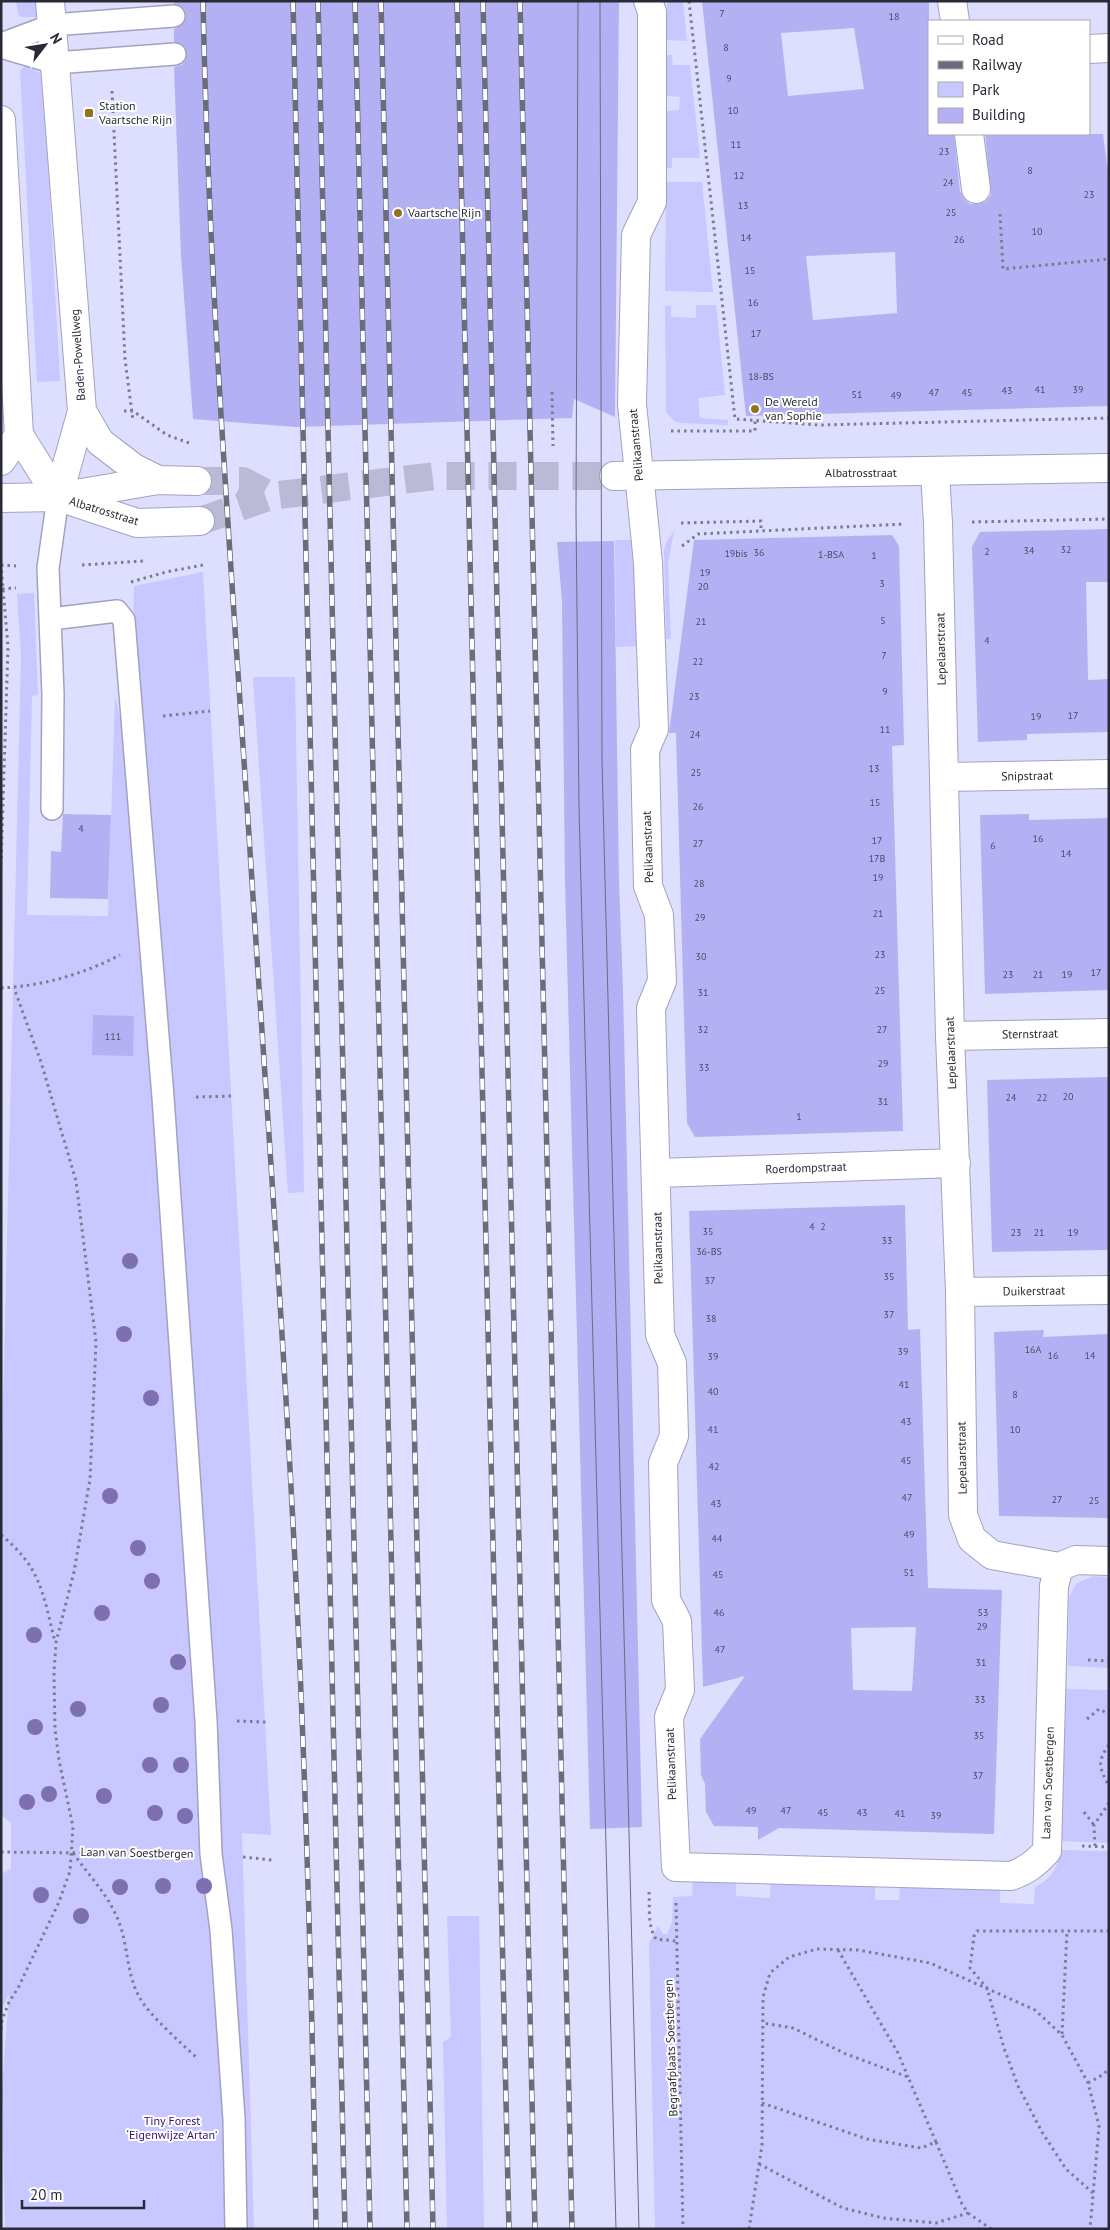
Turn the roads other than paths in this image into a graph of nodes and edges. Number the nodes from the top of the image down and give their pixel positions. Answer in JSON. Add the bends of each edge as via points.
{"nodes":[{"id":1,"x":648,"y":1,"type":"edge"},
{"id":2,"x":952,"y":1,"type":"edge"},
{"id":3,"x":51,"y":13,"type":"edge"},
{"id":4,"x":174,"y":16,"type":"dead end"},
{"id":5,"x":955,"y":20,"type":"edge"},
{"id":6,"x":1,"y":46,"type":"edge"},
{"id":7,"x":1109,"y":48,"type":"edge"},
{"id":8,"x":1090,"y":49,"type":"edge"},
{"id":9,"x":174,"y":54,"type":"dead end"},
{"id":10,"x":54,"y":63,"type":"junction"},
{"id":11,"x":1,"y":120,"type":"edge"},
{"id":12,"x":969,"y":135,"type":"edge"},
{"id":13,"x":976,"y":189,"type":"dead end"},
{"id":14,"x":82,"y":411,"type":"junction"},
{"id":15,"x":19,"y":435,"type":"junction"},
{"id":16,"x":1,"y":461,"type":"edge"},
{"id":17,"x":1109,"y":468,"type":"edge"},
{"id":18,"x":935,"y":472,"type":"junction"},
{"id":19,"x":626,"y":476,"type":"junction"},
{"id":20,"x":158,"y":480,"type":"junction"},
{"id":21,"x":198,"y":481,"type":"tunnel mouth"},
{"id":22,"x":58,"y":497,"type":"junction"},
{"id":23,"x":1,"y":498,"type":"edge"},
{"id":24,"x":200,"y":521,"type":"tunnel mouth"},
{"id":25,"x":50,"y":619,"type":"junction"},
{"id":26,"x":1109,"y":774,"type":"edge"},
{"id":27,"x":944,"y":777,"type":"junction"},
{"id":28,"x":52,"y":809,"type":"dead end"},
{"id":29,"x":1109,"y":1033,"type":"edge"},
{"id":30,"x":950,"y":1036,"type":"junction"},
{"id":31,"x":956,"y":1162,"type":"junction"},
{"id":32,"x":657,"y":1173,"type":"junction"},
{"id":33,"x":1109,"y":1290,"type":"edge"},
{"id":34,"x":960,"y":1292,"type":"junction"},
{"id":35,"x":1109,"y":1561,"type":"edge"},
{"id":36,"x":1060,"y":1567,"type":"junction"},
{"id":37,"x":676,"y":1867,"type":"joint"},
{"id":38,"x":236,"y":2229,"type":"edge"}],
"edges":[{"from":1,"to":19,"type":"street","name":"Pelikaanstraat","via":[[652,12],[652,202],[636,235],[632,404]]},
{"from":2,"to":5,"type":"street"},
{"from":3,"to":4,"type":"lane"},
{"from":3,"to":6,"type":"lane"},
{"from":3,"to":10,"type":"street","name":"Baden-Powellweg"},
{"from":6,"to":10,"type":"lane"},
{"from":7,"to":8,"type":"street"},
{"from":9,"to":10,"type":"lane"},
{"from":10,"to":14,"type":"street","name":"Baden-Powellweg"},
{"from":11,"to":15,"type":"street"},
{"from":12,"to":13,"type":"street"},
{"from":14,"to":20,"type":"street","via":[[100,442],[127,463]]},
{"from":14,"to":22,"type":"street","name":"Baden-Powellweg"},
{"from":15,"to":16,"type":"street"},
{"from":15,"to":22,"type":"street"},
{"from":17,"to":18,"type":"street","name":"Albatrosstraat"},
{"from":18,"to":19,"type":"street","name":"Albatrosstraat"},
{"from":18,"to":27,"type":"street","name":"Lepelaarstraat"},
{"from":19,"to":32,"type":"street","name":"Pelikaanstraat","via":[[648,563],[654,729],[645,750],[648,886],[659,915],[662,981],[652,1008]]},
{"from":20,"to":21,"type":"street","name":"Albatrosstraat"},
{"from":20,"to":22,"type":"street","name":"Albatrosstraat"},
{"from":22,"to":23,"type":"street"},
{"from":22,"to":24,"type":"street","name":"Albatrosstraat","via":[[137,523]]},
{"from":22,"to":25,"type":"lane","via":[[48,568]]},
{"from":25,"to":28,"type":"lane"},
{"from":25,"to":38,"type":"lane","via":[[117,611],[124,620],[163,1097],[206,1712],[211,1854],[221,1930],[232,2088]]},
{"from":26,"to":27,"type":"street","name":"Snipstraat"},
{"from":27,"to":30,"type":"street","name":"Lepelaarstraat"},
{"from":29,"to":30,"type":"street","name":"Sternstraat"},
{"from":30,"to":31,"type":"street","name":"Lepelaarstraat"},
{"from":31,"to":32,"type":"street","name":"Roerdompstraat"},
{"from":31,"to":34,"type":"street","name":"Lepelaarstraat"},
{"from":32,"to":37,"type":"street","name":"Pelikaanstraat","via":[[660,1335],[672,1363],[674,1436],[663,1463],[666,1600],[676,1621],[680,1690],[669,1717]]},
{"from":33,"to":34,"type":"street","name":"Duikerstraat"},
{"from":34,"to":36,"type":"street","name":"Lepelaarstraat","via":[[963,1515],[972,1539],[992,1555]]},
{"from":35,"to":36,"type":"street","via":[[1076,1560]]},
{"from":36,"to":37,"type":"street","name":"Laan van Soestbergen","via":[[1054,1586],[1047,1851],[1036,1863],[1012,1876]]}]}
